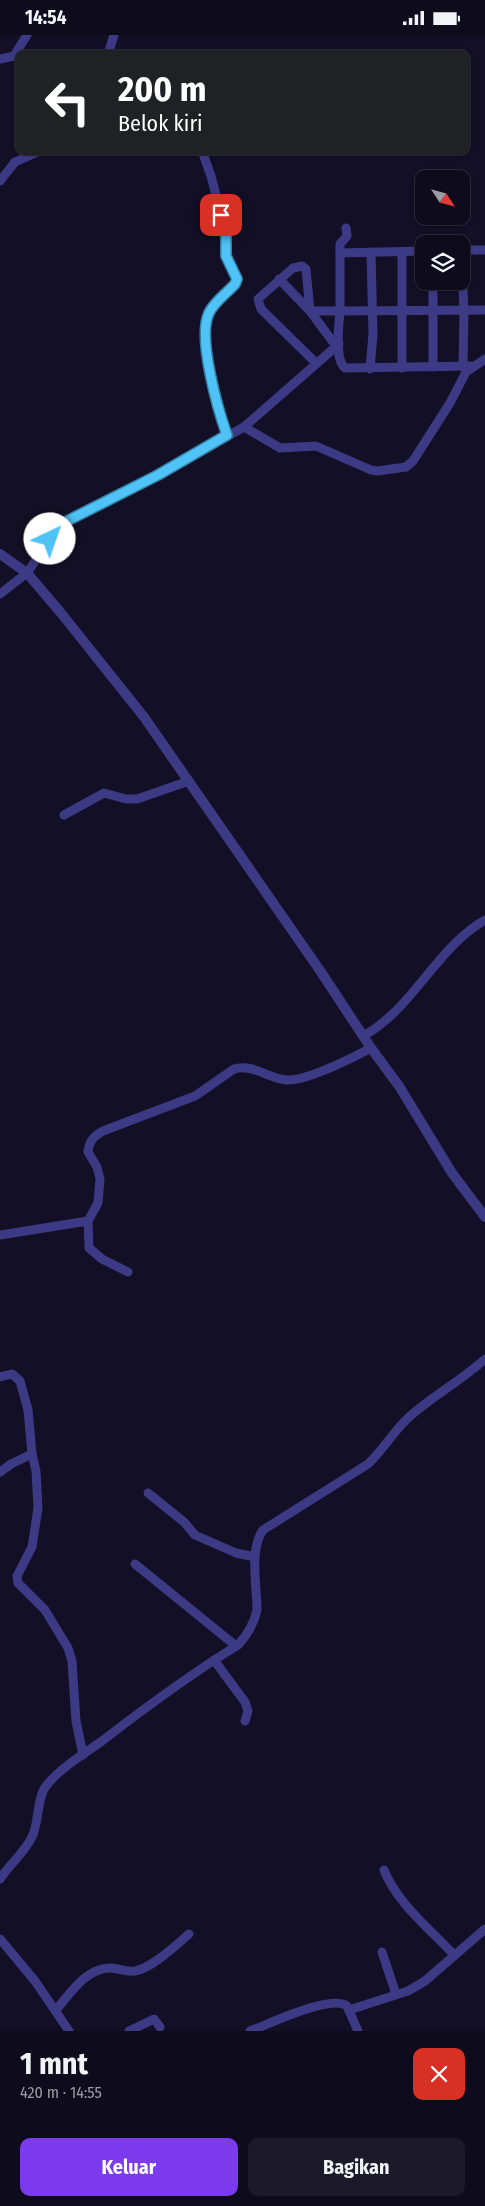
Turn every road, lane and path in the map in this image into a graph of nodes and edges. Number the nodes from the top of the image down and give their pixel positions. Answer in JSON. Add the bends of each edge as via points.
{"nodes":[{"id":1,"x":114,"y":35,"type":"edge"},
{"id":2,"x":22,"y":37,"type":"edge"},
{"id":3,"x":16,"y":50,"type":"edge"},
{"id":4,"x":109,"y":50,"type":"edge"},
{"id":5,"x":15,"y":53,"type":"edge"},
{"id":6,"x":0,"y":59,"type":"edge"},
{"id":7,"x":31,"y":155,"type":"edge"},
{"id":8,"x":203,"y":155,"type":"edge"},
{"id":9,"x":0,"y":181,"type":"edge"},
{"id":10,"x":346,"y":227,"type":"dead end"},
{"id":11,"x":470,"y":250,"type":"edge"},
{"id":12,"x":485,"y":250,"type":"edge"},
{"id":13,"x":415,"y":251,"type":"edge"},
{"id":14,"x":402,"y":252,"type":"junction"},
{"id":15,"x":340,"y":253,"type":"junction"},
{"id":16,"x":371,"y":253,"type":"junction"},
{"id":17,"x":279,"y":279,"type":"junction"},
{"id":18,"x":433,"y":290,"type":"edge"},
{"id":19,"x":463,"y":290,"type":"edge"},
{"id":20,"x":434,"y":310,"type":"junction"},
{"id":21,"x":464,"y":310,"type":"junction"},
{"id":22,"x":485,"y":310,"type":"edge"},
{"id":23,"x":310,"y":311,"type":"junction"},
{"id":24,"x":340,"y":311,"type":"junction"},
{"id":25,"x":372,"y":311,"type":"junction"},
{"id":26,"x":402,"y":311,"type":"junction"},
{"id":27,"x":337,"y":345,"type":"junction"},
{"id":28,"x":485,"y":359,"type":"edge"},
{"id":29,"x":316,"y":363,"type":"junction"},
{"id":30,"x":467,"y":366,"type":"junction"},
{"id":31,"x":433,"y":367,"type":"junction"},
{"id":32,"x":402,"y":368,"type":"junction"},
{"id":33,"x":370,"y":369,"type":"junction"},
{"id":34,"x":244,"y":427,"type":"junction"},
{"id":35,"x":227,"y":435,"type":"junction"},
{"id":36,"x":0,"y":553,"type":"edge"},
{"id":37,"x":26,"y":573,"type":"junction"},
{"id":38,"x":0,"y":594,"type":"edge"},
{"id":39,"x":189,"y":781,"type":"junction"},
{"id":40,"x":64,"y":815,"type":"dead end"},
{"id":41,"x":485,"y":920,"type":"edge"},
{"id":42,"x":363,"y":1036,"type":"junction"},
{"id":43,"x":371,"y":1048,"type":"junction"},
{"id":44,"x":485,"y":1217,"type":"edge"},
{"id":45,"x":88,"y":1221,"type":"junction"},
{"id":46,"x":0,"y":1235,"type":"edge"},
{"id":47,"x":128,"y":1271,"type":"dead end"},
{"id":48,"x":485,"y":1359,"type":"edge"},
{"id":49,"x":0,"y":1377,"type":"edge"},
{"id":50,"x":32,"y":1453,"type":"junction"},
{"id":51,"x":0,"y":1472,"type":"edge"},
{"id":52,"x":148,"y":1493,"type":"dead end"},
{"id":53,"x":256,"y":1557,"type":"junction"},
{"id":54,"x":135,"y":1564,"type":"dead end"},
{"id":55,"x":236,"y":1646,"type":"junction"},
{"id":56,"x":214,"y":1660,"type":"junction"},
{"id":57,"x":245,"y":1721,"type":"dead end"},
{"id":58,"x":83,"y":1755,"type":"junction"},
{"id":59,"x":384,"y":1870,"type":"dead end"},
{"id":60,"x":0,"y":1879,"type":"edge"},
{"id":61,"x":485,"y":1929,"type":"edge"},
{"id":62,"x":189,"y":1934,"type":"dead end"},
{"id":63,"x":0,"y":1939,"type":"edge"},
{"id":64,"x":382,"y":1952,"type":"dead end"},
{"id":65,"x":454,"y":1955,"type":"junction"},
{"id":66,"x":396,"y":1995,"type":"junction"},
{"id":67,"x":56,"y":2010,"type":"junction"},
{"id":68,"x":350,"y":2010,"type":"junction"},
{"id":69,"x":160,"y":2027,"type":"dead end"},
{"id":70,"x":69,"y":2031,"type":"edge"},
{"id":71,"x":129,"y":2031,"type":"edge"},
{"id":72,"x":250,"y":2031,"type":"edge"},
{"id":73,"x":358,"y":2031,"type":"edge"}],
"edges":[{"from":1,"to":4,"type":"street"},
{"from":2,"to":3,"type":"street"},
{"from":5,"to":6,"type":"street"},
{"from":7,"to":9,"type":"street","via":[[16,162]]},
{"from":8,"to":35,"type":"street","via":[[226,233],[226,256],[237,279],[209,313],[206,326],[214,396]]},
{"from":10,"to":15,"type":"street","via":[[347,235],[340,244]]},
{"from":11,"to":12,"type":"street"},
{"from":13,"to":14,"type":"street"},
{"from":14,"to":16,"type":"street"},
{"from":14,"to":26,"type":"street"},
{"from":15,"to":16,"type":"street"},
{"from":15,"to":24,"type":"street"},
{"from":16,"to":25,"type":"street"},
{"from":17,"to":23,"type":"street"},
{"from":17,"to":23,"type":"street","via":[[293,268],[304,267]]},
{"from":17,"to":29,"type":"street","via":[[260,296],[259,305]]},
{"from":18,"to":20,"type":"street"},
{"from":19,"to":21,"type":"street"},
{"from":20,"to":21,"type":"street"},
{"from":20,"to":26,"type":"street"},
{"from":20,"to":31,"type":"street"},
{"from":21,"to":22,"type":"street"},
{"from":21,"to":30,"type":"street"},
{"from":23,"to":24,"type":"street"},
{"from":23,"to":27,"type":"street"},
{"from":24,"to":25,"type":"street"},
{"from":24,"to":27,"type":"street"},
{"from":25,"to":26,"type":"street"},
{"from":25,"to":33,"type":"street"},
{"from":26,"to":32,"type":"street"},
{"from":27,"to":29,"type":"street"},
{"from":27,"to":33,"type":"street","via":[[343,366]]},
{"from":28,"to":30,"type":"street"},
{"from":29,"to":34,"type":"street"},
{"from":30,"to":31,"type":"street"},
{"from":30,"to":34,"type":"street","via":[[450,403],[406,467],[377,471],[316,446],[280,448]]},
{"from":31,"to":32,"type":"street"},
{"from":32,"to":33,"type":"street"},
{"from":34,"to":35,"type":"street"},
{"from":35,"to":37,"type":"street","via":[[60,525]]},
{"from":36,"to":37,"type":"street"},
{"from":37,"to":38,"type":"street"},
{"from":37,"to":39,"type":"street","via":[[144,717]]},
{"from":39,"to":40,"type":"street","via":[[137,799],[104,793]]},
{"from":39,"to":42,"type":"street"},
{"from":41,"to":42,"type":"street","via":[[460,937],[395,1010],[376,1029]]},
{"from":42,"to":43,"type":"street"},
{"from":43,"to":44,"type":"street","via":[[399,1086],[452,1173]]},
{"from":43,"to":45,"type":"street","via":[[328,1069],[290,1080],[239,1067],[195,1095],[99,1133],[89,1146],[90,1159],[97,1167],[100,1179],[98,1203]]},
{"from":45,"to":46,"type":"street"},
{"from":45,"to":47,"type":"street","via":[[89,1248],[102,1259]]},
{"from":48,"to":53,"type":"street","via":[[409,1417],[368,1464],[262,1530],[256,1543]]},
{"from":49,"to":50,"type":"street","via":[[12,1374],[20,1381],[28,1410]]},
{"from":50,"to":51,"type":"street"},
{"from":50,"to":58,"type":"street","via":[[38,1508],[36,1533],[17,1576],[18,1583],[45,1610],[68,1648]]},
{"from":52,"to":53,"type":"street","via":[[195,1535],[236,1553]]},
{"from":53,"to":55,"type":"street","via":[[256,1618]]},
{"from":54,"to":55,"type":"street"},
{"from":55,"to":56,"type":"street"},
{"from":56,"to":57,"type":"street","via":[[245,1702],[248,1711]]},
{"from":56,"to":58,"type":"street"},
{"from":58,"to":60,"type":"street","via":[[44,1788],[32,1837]]},
{"from":59,"to":65,"type":"street","via":[[389,1884],[403,1901]]},
{"from":61,"to":65,"type":"street"},
{"from":62,"to":67,"type":"street","via":[[136,1971],[110,1968],[94,1972]]},
{"from":63,"to":67,"type":"street"},
{"from":64,"to":66,"type":"street"},
{"from":65,"to":66,"type":"street","via":[[425,1981]]},
{"from":66,"to":68,"type":"street"},
{"from":67,"to":70,"type":"street"},
{"from":68,"to":72,"type":"street","via":[[342,2003],[322,2005]]},
{"from":68,"to":73,"type":"street"},
{"from":69,"to":71,"type":"street","via":[[154,2019]]}]}
